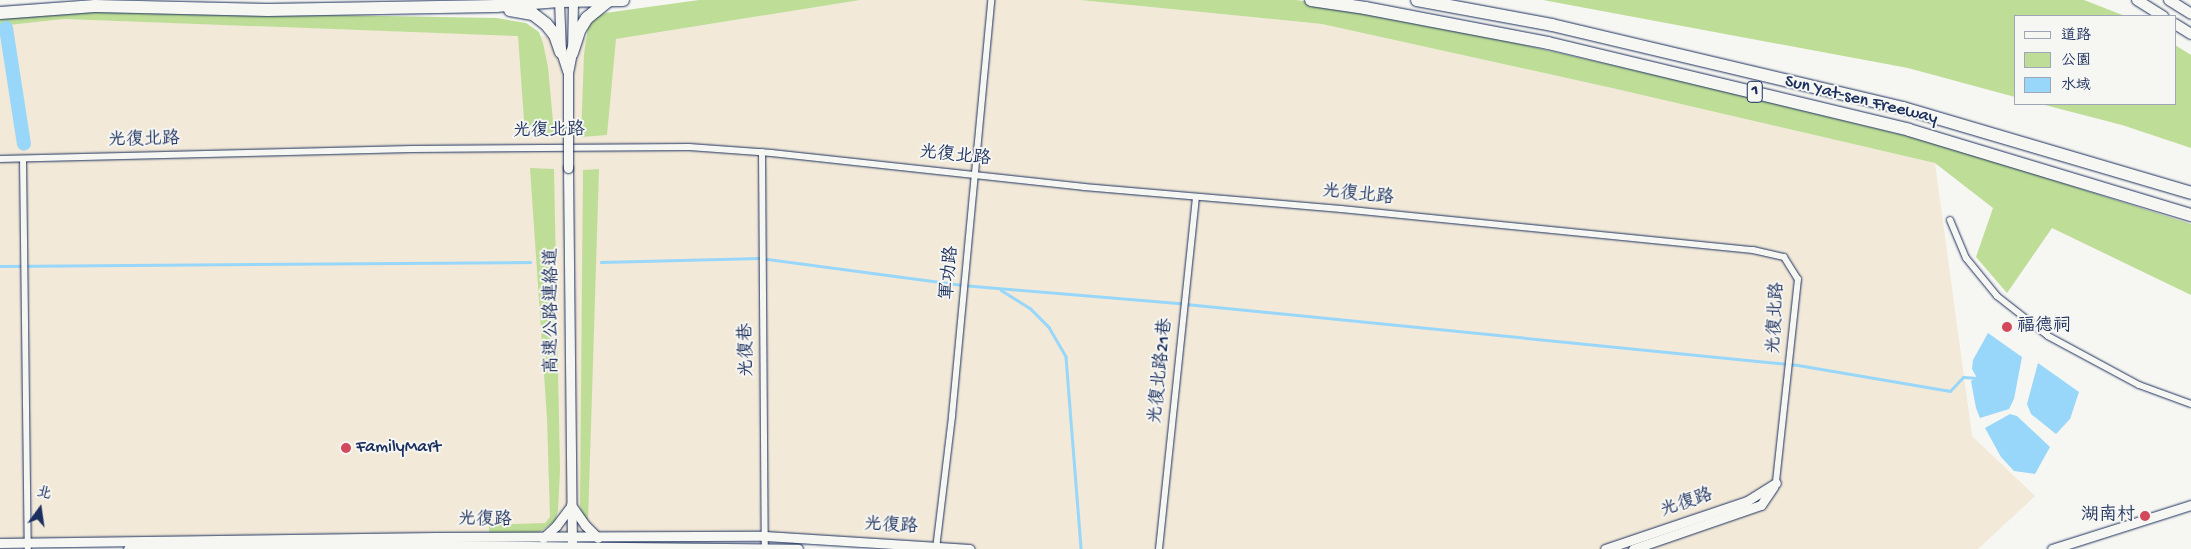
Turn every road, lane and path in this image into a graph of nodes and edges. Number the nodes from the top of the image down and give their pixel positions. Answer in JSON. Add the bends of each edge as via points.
{"nodes":[{"id":1,"x":623,"y":0,"type":"edge"},
{"id":2,"x":991,"y":0,"type":"edge"},
{"id":3,"x":1311,"y":0,"type":"edge"},
{"id":4,"x":1417,"y":0,"type":"edge"},
{"id":5,"x":2138,"y":0,"type":"edge"},
{"id":6,"x":2169,"y":0,"type":"edge"},
{"id":7,"x":559,"y":1,"type":"edge"},
{"id":8,"x":573,"y":1,"type":"edge"},
{"id":9,"x":607,"y":2,"type":"junction"},
{"id":10,"x":496,"y":6,"type":"junction"},
{"id":11,"x":0,"y":14,"type":"edge"},
{"id":12,"x":2191,"y":14,"type":"edge"},
{"id":13,"x":2161,"y":15,"type":"edge"},
{"id":14,"x":2176,"y":25,"type":"edge"},
{"id":15,"x":2191,"y":34,"type":"edge"},
{"id":16,"x":567,"y":52,"type":"junction"},
{"id":17,"x":762,"y":152,"type":"junction"},
{"id":18,"x":0,"y":159,"type":"edge"},
{"id":19,"x":23,"y":159,"type":"junction"},
{"id":20,"x":974,"y":174,"type":"junction"},
{"id":21,"x":2191,"y":193,"type":"edge"},
{"id":22,"x":1196,"y":197,"type":"junction"},
{"id":23,"x":2191,"y":215,"type":"edge"},
{"id":24,"x":1950,"y":220,"type":"dead end"},
{"id":25,"x":1789,"y":372,"type":"joint"},
{"id":26,"x":2191,"y":404,"type":"edge"},
{"id":27,"x":1776,"y":484,"type":"junction"},
{"id":28,"x":571,"y":505,"type":"junction"},
{"id":29,"x":2191,"y":505,"type":"edge"},
{"id":30,"x":765,"y":536,"type":"junction"},
{"id":31,"x":572,"y":537,"type":"junction"},
{"id":32,"x":543,"y":538,"type":"junction"},
{"id":33,"x":598,"y":538,"type":"junction"},
{"id":34,"x":0,"y":543,"type":"edge"},
{"id":35,"x":437,"y":544,"type":"edge"},
{"id":36,"x":28,"y":546,"type":"edge"},
{"id":37,"x":765,"y":547,"type":"junction"},
{"id":38,"x":937,"y":547,"type":"edge"},
{"id":39,"x":572,"y":548,"type":"junction"},
{"id":40,"x":128,"y":549,"type":"edge"},
{"id":41,"x":798,"y":549,"type":"edge"},
{"id":42,"x":970,"y":549,"type":"edge"},
{"id":43,"x":1159,"y":549,"type":"edge"},
{"id":44,"x":1605,"y":549,"type":"edge"},
{"id":45,"x":1632,"y":549,"type":"edge"},
{"id":46,"x":2052,"y":549,"type":"edge"}],
"edges":[{"from":1,"to":9,"type":"highway"},
{"from":2,"to":20,"type":"street","name":"軍功路"},
{"from":3,"to":23,"type":"highway","name":"Sun Yat-sen Freeway","number":"1","via":[[1548,43],[1909,130]]},
{"from":4,"to":21,"type":"highway","name":"Sun Yat-sen Freeway","number":"1","via":[[1552,25],[1903,108]]},
{"from":5,"to":13,"type":"main road"},
{"from":6,"to":12,"type":"main road"},
{"from":7,"to":8,"type":"highway"},
{"from":7,"to":10,"type":"highway"},
{"from":7,"to":16,"type":"street","name":"高速公路連絡道"},
{"from":8,"to":9,"type":"highway"},
{"from":8,"to":16,"type":"street","name":"高速公路連絡道"},
{"from":9,"to":16,"type":"highway","via":[[587,18]]},
{"from":10,"to":11,"type":"highway","via":[[268,10],[95,6]]},
{"from":10,"to":16,"type":"highway","via":[[533,14],[546,24]]},
{"from":14,"to":15,"type":"main road"},
{"from":16,"to":28,"type":"street","name":"高速公路連絡道","bridge":true},
{"from":17,"to":19,"type":"street","name":"光復北路","via":[[620,146]]},
{"from":17,"to":20,"type":"street","name":"光復北路"},
{"from":17,"to":30,"type":"street","name":"光復巷"},
{"from":18,"to":19,"type":"street","name":"光復北路"},
{"from":19,"to":36,"type":"street"},
{"from":20,"to":22,"type":"street","name":"光復北路"},
{"from":20,"to":38,"type":"street","name":"軍功路"},
{"from":22,"to":25,"type":"street","name":"光復北路","via":[[1718,246],[1784,257],[1798,279]]},
{"from":22,"to":43,"type":"street","name":"光復北路21巷"},
{"from":24,"to":26,"type":"street","via":[[1966,258],[1991,288],[2048,336],[2139,385]]},
{"from":25,"to":27,"type":"street","name":"光復路"},
{"from":27,"to":44,"type":"street","name":"光復路","via":[[1747,500]]},
{"from":27,"to":45,"type":"street","name":"光復路","via":[[1761,505]]},
{"from":28,"to":31,"type":"street","name":"高速公路連絡道"},
{"from":28,"to":32,"type":"street"},
{"from":28,"to":33,"type":"street"},
{"from":29,"to":46,"type":"street"},
{"from":30,"to":33,"type":"street","name":"光復路"},
{"from":30,"to":37,"type":"street","name":"光復巷"},
{"from":30,"to":38,"type":"street","name":"光復路"},
{"from":31,"to":32,"type":"street","name":"光復路"},
{"from":31,"to":33,"type":"street","name":"光復路"},
{"from":31,"to":39,"type":"street","name":"高速公路連絡道"},
{"from":32,"to":35,"type":"street","name":"光復路"},
{"from":34,"to":36,"type":"street","name":"光復路"},
{"from":35,"to":36,"type":"street","name":"光復路"},
{"from":35,"to":39,"type":"street","name":"光復路"},
{"from":35,"to":40,"type":"street","name":"光復路"},
{"from":37,"to":39,"type":"street","name":"光復路"},
{"from":37,"to":41,"type":"street","name":"光復路"},
{"from":38,"to":42,"type":"street","name":"光復路"}]}
